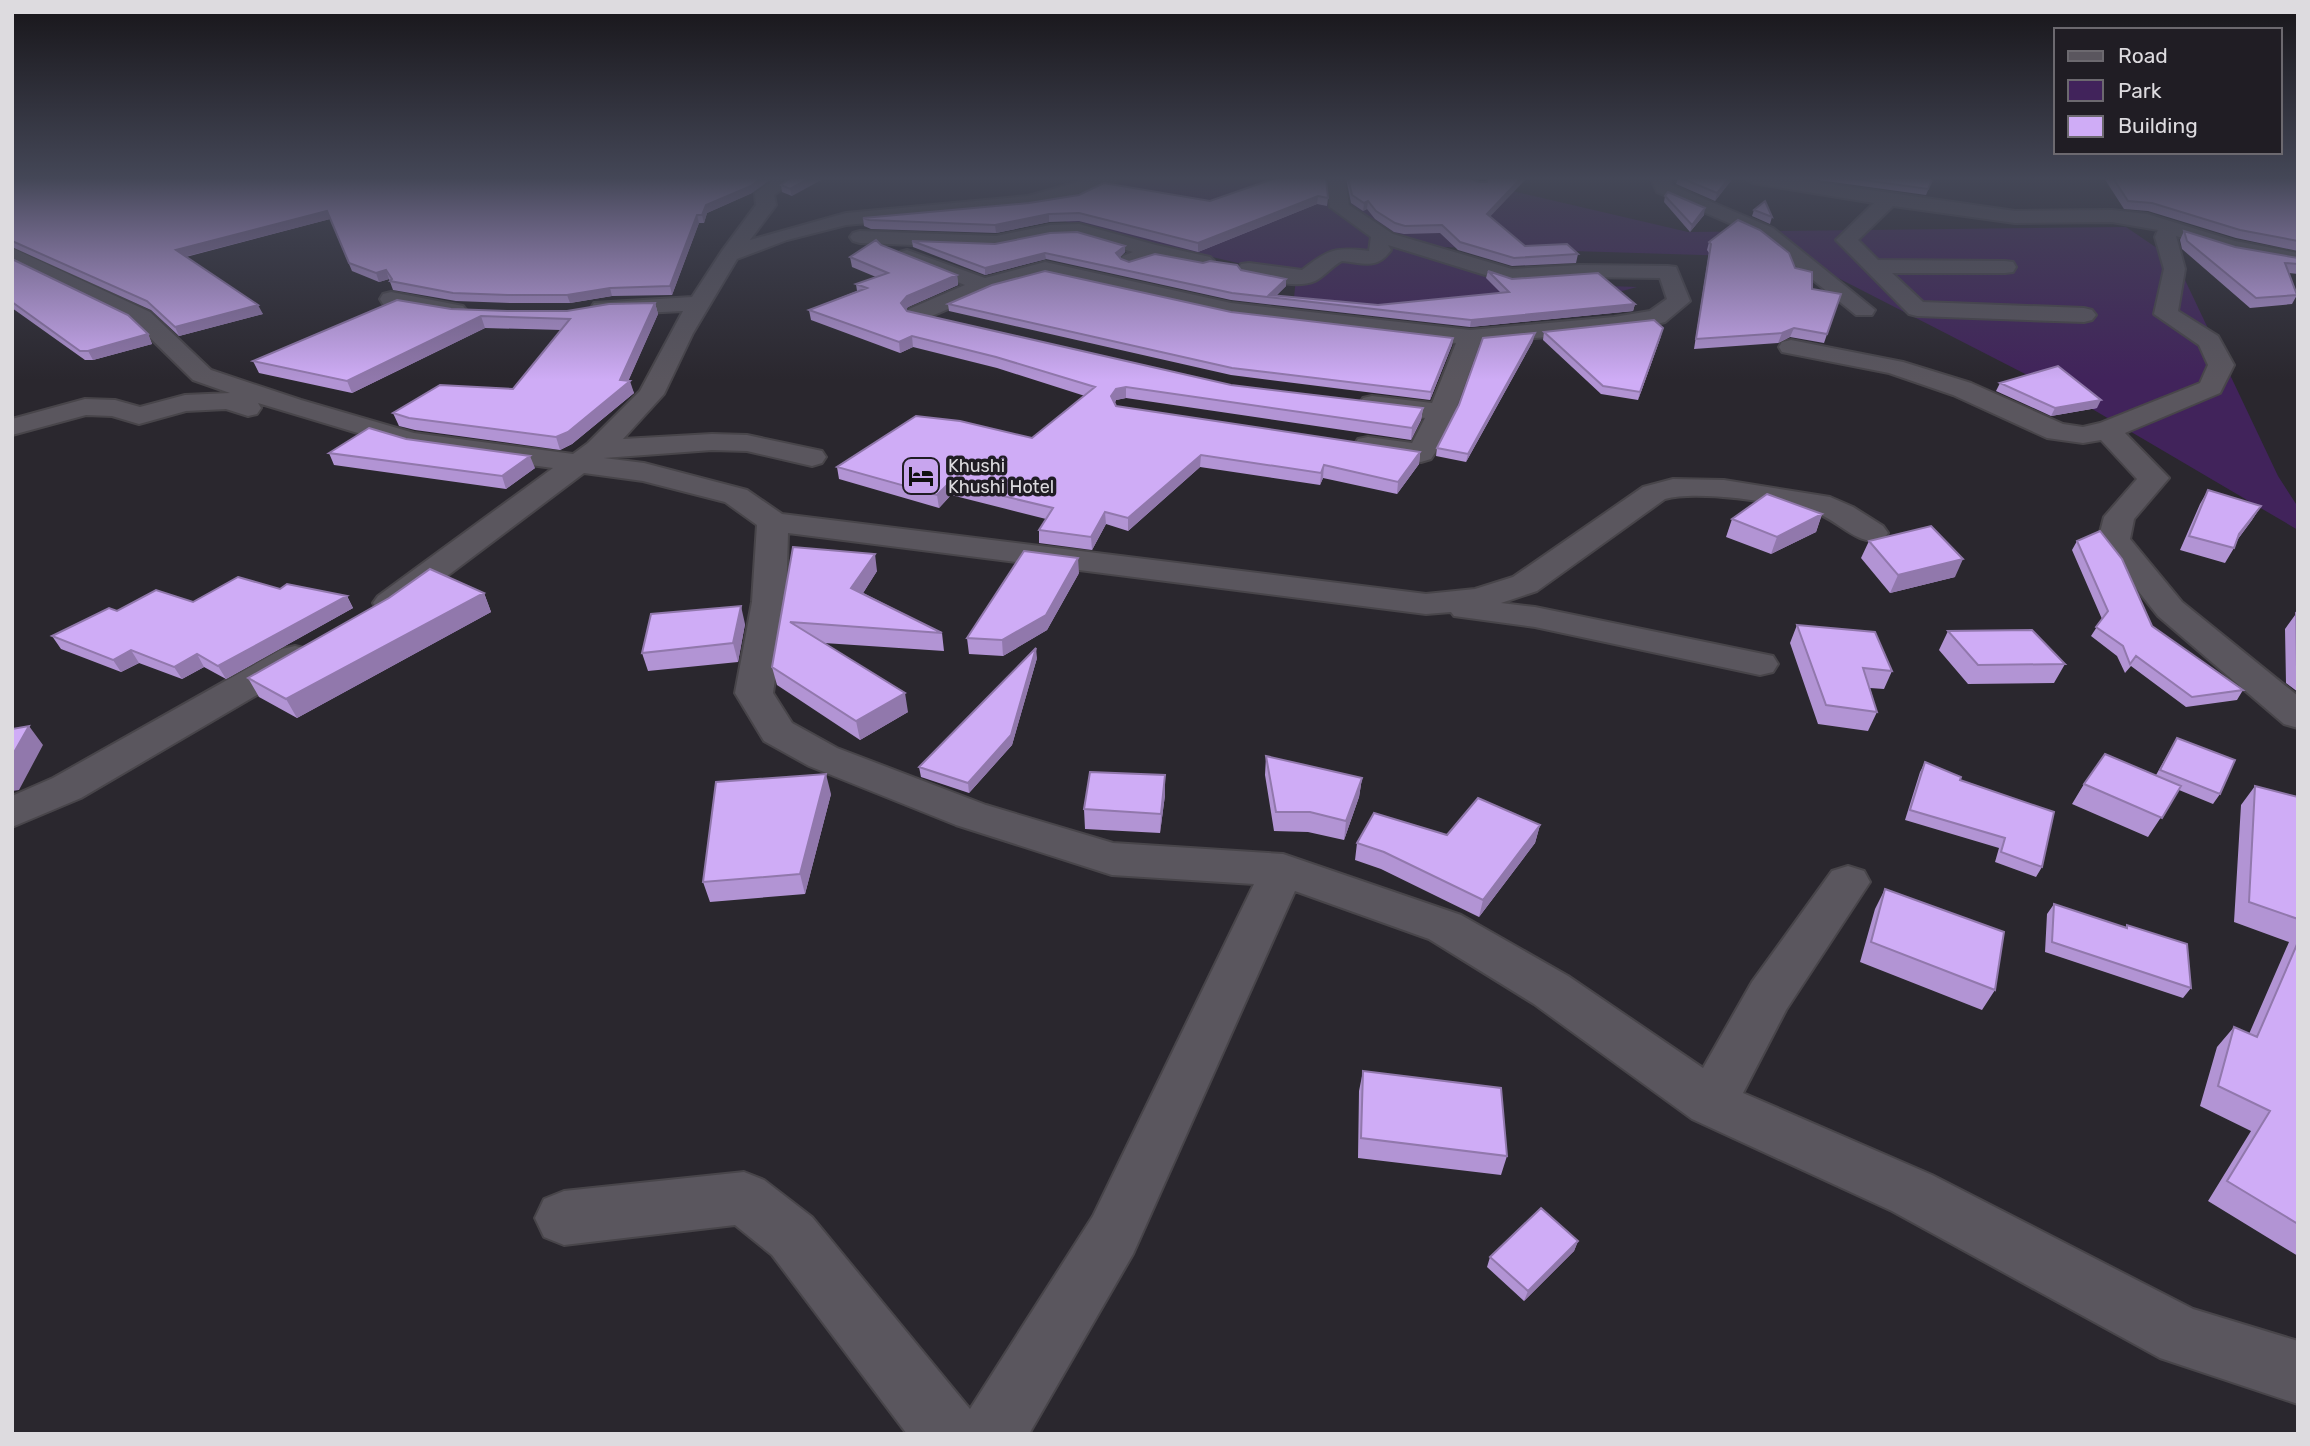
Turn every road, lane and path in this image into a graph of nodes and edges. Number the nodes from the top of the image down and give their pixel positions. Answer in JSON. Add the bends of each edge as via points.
{"nodes":[{"id":1,"x":736,"y":245,"type":"edge"},
{"id":2,"x":755,"y":245,"type":"edge"},
{"id":3,"x":881,"y":245,"type":"edge"},
{"id":4,"x":983,"y":245,"type":"edge"},
{"id":5,"x":1134,"y":245,"type":"edge"},
{"id":6,"x":1378,"y":245,"type":"edge"},
{"id":7,"x":1416,"y":245,"type":"edge"},
{"id":8,"x":1782,"y":245,"type":"edge"},
{"id":9,"x":1851,"y":245,"type":"edge"},
{"id":10,"x":2169,"y":245,"type":"edge"},
{"id":11,"x":2226,"y":245,"type":"edge"},
{"id":12,"x":1153,"y":251,"type":"junction"},
{"id":13,"x":12,"y":254,"type":"edge"},
{"id":14,"x":729,"y":255,"type":"junction"},
{"id":15,"x":2298,"y":259,"type":"edge"},
{"id":16,"x":1203,"y":261,"type":"edge"},
{"id":17,"x":922,"y":262,"type":"junction"},
{"id":18,"x":1872,"y":267,"type":"junction"},
{"id":19,"x":2005,"y":267,"type":"dead end"},
{"id":20,"x":1249,"y":269,"type":"edge"},
{"id":21,"x":1086,"y":277,"type":"junction"},
{"id":22,"x":984,"y":285,"type":"junction"},
{"id":23,"x":391,"y":299,"type":"edge"},
{"id":24,"x":698,"y":304,"type":"junction"},
{"id":25,"x":1917,"y":309,"type":"junction"},
{"id":26,"x":580,"y":311,"type":"edge"},
{"id":27,"x":484,"y":312,"type":"edge"},
{"id":28,"x":2084,"y":316,"type":"dead end"},
{"id":29,"x":956,"y":323,"type":"edge"},
{"id":30,"x":1470,"y":337,"type":"junction"},
{"id":31,"x":1791,"y":347,"type":"dead end"},
{"id":32,"x":1350,"y":401,"type":"edge"},
{"id":33,"x":1442,"y":412,"type":"junction"},
{"id":34,"x":12,"y":427,"type":"edge"},
{"id":35,"x":365,"y":428,"type":"junction"},
{"id":36,"x":2108,"y":430,"type":"junction"},
{"id":37,"x":1340,"y":441,"type":"edge"},
{"id":38,"x":588,"y":457,"type":"junction"},
{"id":39,"x":812,"y":457,"type":"dead end"},
{"id":40,"x":773,"y":522,"type":"junction"},
{"id":41,"x":1872,"y":533,"type":"dead end"},
{"id":42,"x":1426,"y":604,"type":"junction"},
{"id":43,"x":366,"y":617,"type":"edge"},
{"id":44,"x":322,"y":642,"type":"edge"},
{"id":45,"x":1760,"y":664,"type":"dead end"},
{"id":46,"x":2298,"y":716,"type":"edge"},
{"id":47,"x":12,"y":813,"type":"edge"},
{"id":48,"x":1283,"y":870,"type":"junction"},
{"id":49,"x":1848,"y":883,"type":"dead end"},
{"id":50,"x":1711,"y":1102,"type":"junction"},
{"id":51,"x":564,"y":1218,"type":"dead end"},
{"id":52,"x":2298,"y":1373,"type":"edge"},
{"id":53,"x":948,"y":1434,"type":"edge"},
{"id":54,"x":992,"y":1434,"type":"edge"}],
"edges":[{"from":1,"to":14,"type":"street"},
{"from":2,"to":14,"type":"street"},
{"from":3,"to":17,"type":"street"},
{"from":4,"to":17,"type":"street"},
{"from":5,"to":12,"type":"street"},
{"from":6,"to":20,"type":"street","via":[[1381,250],[1374,258],[1339,254],[1308,276]]},
{"from":7,"to":30,"type":"street","via":[[1511,275],[1668,272],[1679,301],[1657,317]]},
{"from":8,"to":25,"type":"street","via":[[1861,312]]},
{"from":9,"to":18,"type":"street"},
{"from":10,"to":36,"type":"street","via":[[2177,272],[2166,314],[2209,341],[2221,365],[2211,388]]},
{"from":11,"to":15,"type":"street"},
{"from":12,"to":16,"type":"street"},
{"from":12,"to":21,"type":"street"},
{"from":13,"to":35,"type":"street","via":[[142,317],[202,375]]},
{"from":14,"to":24,"type":"street"},
{"from":17,"to":22,"type":"street"},
{"from":18,"to":19,"type":"street"},
{"from":18,"to":25,"type":"street"},
{"from":21,"to":22,"type":"street","via":[[1045,268]]},
{"from":21,"to":30,"type":"street","via":[[1231,310]]},
{"from":22,"to":29,"type":"street","via":[[917,314]]},
{"from":23,"to":27,"type":"street"},
{"from":24,"to":26,"type":"street"},
{"from":24,"to":38,"type":"street","via":[[650,394]]},
{"from":25,"to":28,"type":"street"},
{"from":30,"to":33,"type":"street"},
{"from":31,"to":36,"type":"street","via":[[1894,367],[1962,389],[2057,432],[2083,435]]},
{"from":32,"to":33,"type":"street"},
{"from":33,"to":37,"type":"street","via":[[1421,453]]},
{"from":34,"to":35,"type":"street","via":[[85,407],[115,408],[139,416],[185,403],[229,401],[325,432]]},
{"from":35,"to":38,"type":"street","via":[[411,441]]},
{"from":36,"to":46,"type":"street","via":[[2154,478],[2119,517],[2114,540],[2170,609]]},
{"from":38,"to":39,"type":"street","via":[[724,442]]},
{"from":38,"to":40,"type":"street","via":[[736,496]]},
{"from":38,"to":43,"type":"street"},
{"from":40,"to":42,"type":"street"},
{"from":40,"to":48,"type":"street","via":[[769,602],[754,693],[778,733],[823,757],[971,815],[1112,859]]},
{"from":41,"to":42,"type":"street","via":[[1819,503],[1724,489],[1674,488],[1654,493],[1525,584],[1479,599]]},
{"from":42,"to":45,"type":"street","via":[[1535,617]]},
{"from":44,"to":47,"type":"street","via":[[67,788]]},
{"from":48,"to":50,"type":"street","via":[[1445,927],[1551,990]]},
{"from":48,"to":54,"type":"street","via":[[1113,1235]]},
{"from":49,"to":50,"type":"street","via":[[1769,996]]},
{"from":50,"to":52,"type":"street","via":[[1912,1193],[2182,1336]]},
{"from":51,"to":53,"type":"street","via":[[744,1198],[792,1236]]}]}
